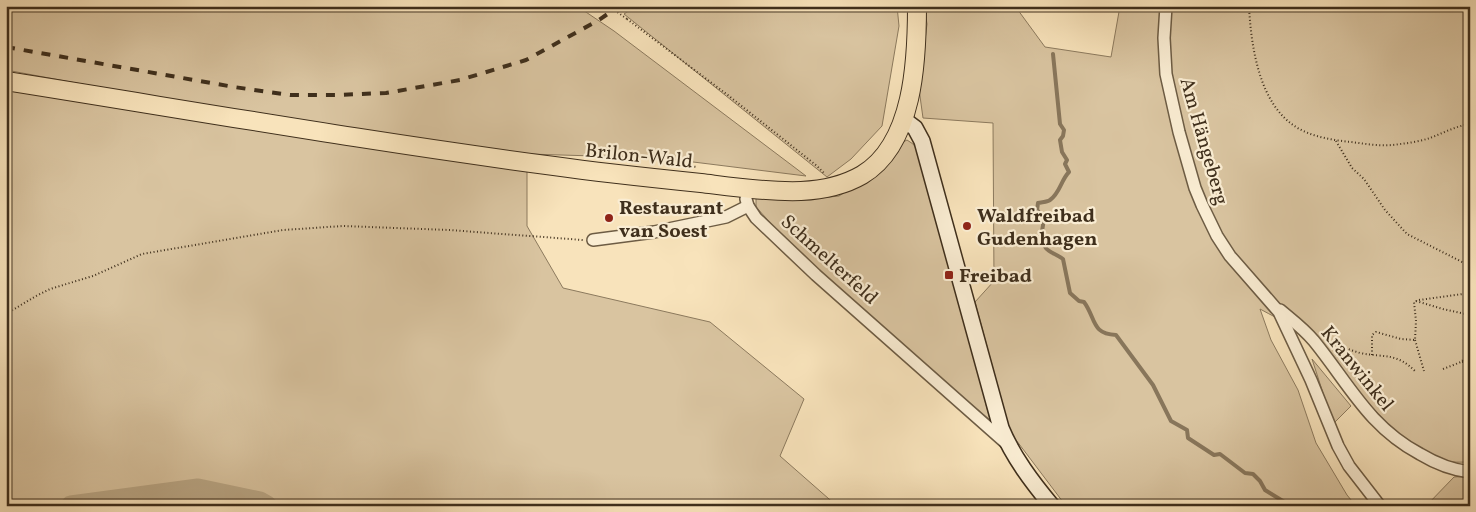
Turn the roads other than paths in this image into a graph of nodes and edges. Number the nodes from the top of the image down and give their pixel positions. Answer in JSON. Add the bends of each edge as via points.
{"nodes":[{"id":1,"x":916,"y":6,"type":"edge"},
{"id":2,"x":1166,"y":6,"type":"edge"},
{"id":3,"x":6,"y":81,"type":"edge"},
{"id":4,"x":903,"y":119,"type":"junction"},
{"id":5,"x":593,"y":240,"type":"road end"},
{"id":6,"x":1274,"y":306,"type":"junction"},
{"id":7,"x":1008,"y":445,"type":"junction"},
{"id":8,"x":1470,"y":472,"type":"edge"},
{"id":9,"x":1052,"y":506,"type":"edge"},
{"id":10,"x":1380,"y":506,"type":"edge"}],
"edges":[{"from":1,"to":4,"type":"main road","name":"Brilon-Wald","via":[[914,65]]},
{"from":2,"to":6,"type":"street","name":"Am Hängeberg","via":[[1166,74],[1195,188],[1210,223],[1230,256]]},
{"from":3,"to":4,"type":"main road","name":"Brilon-Wald","via":[[365,139],[585,170],[780,191],[831,187],[854,179],[874,166],[888,150]]},
{"from":4,"to":7,"type":"main road","name":"Schmelterfeld","via":[[915,128],[922,141]]},
{"from":5,"to":7,"type":"street","name":"Schmelterfeld","via":[[654,232],[726,217],[747,203],[756,218],[816,275]]},
{"from":6,"to":8,"type":"street","name":"Kranwinkel","via":[[1308,335],[1363,408],[1387,432],[1431,460]]},
{"from":6,"to":10,"type":"street","name":"Am Hängeberg","via":[[1289,331],[1338,446]]},
{"from":7,"to":9,"type":"main road","name":"Schmelterfeld"}]}
